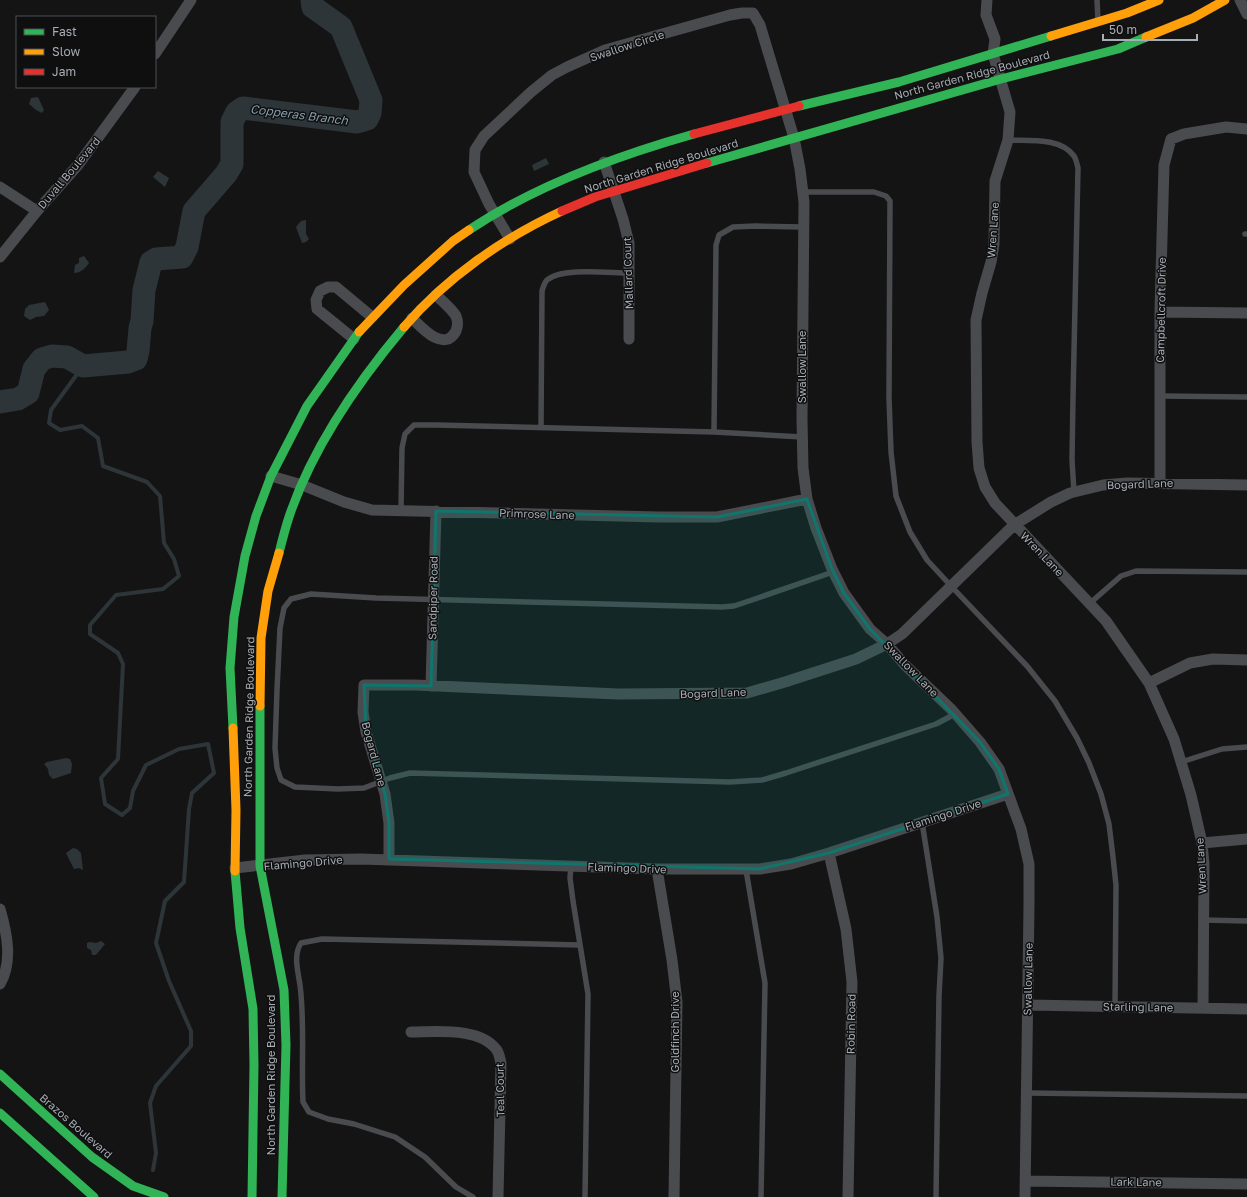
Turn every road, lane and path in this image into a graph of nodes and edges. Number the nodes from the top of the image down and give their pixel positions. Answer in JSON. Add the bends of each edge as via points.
{"nodes":[{"id":1,"x":191,"y":0,"type":"edge"},
{"id":2,"x":987,"y":0,"type":"edge"},
{"id":3,"x":1097,"y":0,"type":"edge"},
{"id":4,"x":1160,"y":0,"type":"edge"},
{"id":5,"x":1226,"y":0,"type":"edge"},
{"id":6,"x":1240,"y":0,"type":"edge"},
{"id":7,"x":1247,"y":14,"type":"edge"},
{"id":8,"x":1098,"y":21,"type":"junction"},
{"id":9,"x":156,"y":52,"type":"edge"},
{"id":10,"x":993,"y":54,"type":"junction"},
{"id":11,"x":1001,"y":79,"type":"junction"},
{"id":12,"x":134,"y":88,"type":"edge"},
{"id":13,"x":785,"y":109,"type":"junction"},
{"id":14,"x":1247,"y":129,"type":"edge"},
{"id":15,"x":794,"y":138,"type":"junction"},
{"id":16,"x":1008,"y":140,"type":"junction"},
{"id":17,"x":604,"y":162,"type":"junction"},
{"id":18,"x":0,"y":187,"type":"edge"},
{"id":19,"x":614,"y":190,"type":"junction"},
{"id":20,"x":803,"y":192,"type":"junction"},
{"id":21,"x":37,"y":211,"type":"junction"},
{"id":22,"x":494,"y":213,"type":"junction"},
{"id":23,"x":803,"y":227,"type":"junction"},
{"id":24,"x":510,"y":239,"type":"junction"},
{"id":25,"x":0,"y":257,"type":"edge"},
{"id":26,"x":629,"y":273,"type":"junction"},
{"id":27,"x":436,"y":295,"type":"junction"},
{"id":28,"x":1160,"y":312,"type":"junction"},
{"id":29,"x":1247,"y":313,"type":"edge"},
{"id":30,"x":372,"y":317,"type":"junction"},
{"id":31,"x":412,"y":318,"type":"junction"},
{"id":32,"x":354,"y":339,"type":"junction"},
{"id":33,"x":629,"y":339,"type":"dead end"},
{"id":34,"x":1161,"y":396,"type":"junction"},
{"id":35,"x":1247,"y":397,"type":"edge"},
{"id":36,"x":541,"y":427,"type":"junction"},
{"id":37,"x":714,"y":432,"type":"junction"},
{"id":38,"x":802,"y":437,"type":"junction"},
{"id":39,"x":271,"y":476,"type":"junction"},
{"id":40,"x":1160,"y":483,"type":"junction"},
{"id":41,"x":1247,"y":484,"type":"edge"},
{"id":42,"x":302,"y":485,"type":"junction"},
{"id":43,"x":1074,"y":493,"type":"junction"},
{"id":44,"x":807,"y":499,"type":"junction"},
{"id":45,"x":401,"y":510,"type":"junction"},
{"id":46,"x":436,"y":511,"type":"junction"},
{"id":47,"x":1014,"y":525,"type":"junction"},
{"id":48,"x":833,"y":572,"type":"junction"},
{"id":49,"x":1247,"y":572,"type":"edge"},
{"id":50,"x":951,"y":586,"type":"junction"},
{"id":51,"x":434,"y":599,"type":"junction"},
{"id":52,"x":1089,"y":604,"type":"junction"},
{"id":53,"x":887,"y":644,"type":"junction"},
{"id":54,"x":1247,"y":660,"type":"edge"},
{"id":55,"x":1149,"y":683,"type":"junction"},
{"id":56,"x":431,"y":686,"type":"junction"},
{"id":57,"x":955,"y":714,"type":"junction"},
{"id":58,"x":1247,"y":747,"type":"edge"},
{"id":59,"x":1181,"y":762,"type":"junction"},
{"id":60,"x":380,"y":781,"type":"junction"},
{"id":61,"x":1008,"y":794,"type":"junction"},
{"id":62,"x":922,"y":822,"type":"junction"},
{"id":63,"x":1247,"y":839,"type":"edge"},
{"id":64,"x":1202,"y":842,"type":"junction"},
{"id":65,"x":830,"y":853,"type":"junction"},
{"id":66,"x":389,"y":860,"type":"junction"},
{"id":67,"x":260,"y":866,"type":"junction"},
{"id":68,"x":571,"y":866,"type":"junction"},
{"id":69,"x":235,"y":868,"type":"junction"},
{"id":70,"x":657,"y":869,"type":"junction"},
{"id":71,"x":746,"y":870,"type":"junction"},
{"id":72,"x":0,"y":909,"type":"edge"},
{"id":73,"x":1203,"y":920,"type":"junction"},
{"id":74,"x":1247,"y":921,"type":"edge"},
{"id":75,"x":580,"y":945,"type":"junction"},
{"id":76,"x":0,"y":984,"type":"edge"},
{"id":77,"x":1028,"y":1005,"type":"junction"},
{"id":78,"x":1115,"y":1007,"type":"junction"},
{"id":79,"x":1203,"y":1008,"type":"junction"},
{"id":80,"x":1247,"y":1009,"type":"edge"},
{"id":81,"x":411,"y":1032,"type":"dead end"},
{"id":82,"x":0,"y":1074,"type":"edge"},
{"id":83,"x":1027,"y":1093,"type":"junction"},
{"id":84,"x":1247,"y":1096,"type":"edge"},
{"id":85,"x":0,"y":1113,"type":"edge"},
{"id":86,"x":1025,"y":1181,"type":"junction"},
{"id":87,"x":1247,"y":1184,"type":"edge"},
{"id":88,"x":94,"y":1197,"type":"edge"},
{"id":89,"x":164,"y":1197,"type":"edge"},
{"id":90,"x":252,"y":1197,"type":"edge"},
{"id":91,"x":282,"y":1197,"type":"edge"},
{"id":92,"x":473,"y":1197,"type":"edge"},
{"id":93,"x":498,"y":1197,"type":"edge"},
{"id":94,"x":585,"y":1197,"type":"edge"},
{"id":95,"x":674,"y":1197,"type":"edge"},
{"id":96,"x":761,"y":1197,"type":"edge"},
{"id":97,"x":848,"y":1197,"type":"edge"},
{"id":98,"x":936,"y":1197,"type":"edge"},
{"id":99,"x":1025,"y":1197,"type":"edge"}],
"edges":[{"from":1,"to":9,"type":"street"},
{"from":2,"to":10,"type":"street","name":"Wren Lane","via":[[986,15],[995,39]]},
{"from":3,"to":8,"type":"lane"},
{"from":4,"to":8,"type":"main road","name":"North Garden Ridge Boulevard"},
{"from":5,"to":11,"type":"main road","name":"North Garden Ridge Boulevard","via":[[1194,18],[1118,48]]},
{"from":6,"to":7,"type":"street"},
{"from":8,"to":10,"type":"main road","name":"North Garden Ridge Boulevard"},
{"from":10,"to":11,"type":"street","name":"Wren Lane"},
{"from":10,"to":13,"type":"main road","name":"North Garden Ridge Boulevard","via":[[899,82]]},
{"from":11,"to":15,"type":"main road","name":"North Garden Ridge Boulevard"},
{"from":11,"to":16,"type":"street","name":"Wren Lane","via":[[1010,112]]},
{"from":12,"to":21,"type":"street","name":"Duvall Boulevard","via":[[82,159]]},
{"from":13,"to":15,"type":"street","name":"Swallow Circle"},
{"from":13,"to":17,"type":"main road","name":"North Garden Ridge Boulevard"},
{"from":13,"to":22,"type":"street","name":"Swallow Circle","via":[[760,25],[753,13],[730,15],[605,50],[552,76],[484,136],[475,150],[474,172]]},
{"from":14,"to":28,"type":"street","name":"Campbellcroft Drive","via":[[1226,127],[1184,134],[1171,139],[1164,165]]},
{"from":15,"to":19,"type":"main road","name":"North Garden Ridge Boulevard"},
{"from":15,"to":20,"type":"street","name":"Swallow Lane"},
{"from":16,"to":43,"type":"lane","via":[[1052,142],[1065,147],[1075,157],[1078,168],[1072,444]]},
{"from":16,"to":47,"type":"street","name":"Wren Lane","via":[[995,180],[994,244],[976,320],[977,442],[979,468],[985,487]]},
{"from":17,"to":19,"type":"street","name":"Mallard Court"},
{"from":17,"to":22,"type":"main road","name":"North Garden Ridge Boulevard"},
{"from":18,"to":21,"type":"street"},
{"from":19,"to":24,"type":"main road","name":"North Garden Ridge Boulevard","via":[[543,220]]},
{"from":19,"to":26,"type":"street","name":"Mallard Court","via":[[629,243]]},
{"from":20,"to":23,"type":"street","name":"Swallow Lane"},
{"from":20,"to":50,"type":"lane","via":[[874,192],[886,196],[890,201],[889,398],[896,496],[910,532],[927,560]]},
{"from":21,"to":25,"type":"street","name":"Duvall Boulevard"},
{"from":22,"to":24,"type":"street","name":"Swallow Circle"},
{"from":22,"to":30,"type":"main road","name":"North Garden Ridge Boulevard","via":[[453,241]]},
{"from":23,"to":37,"type":"lane","via":[[733,227],[719,235],[716,245]]},
{"from":23,"to":38,"type":"street","name":"Swallow Lane"},
{"from":24,"to":27,"type":"main road","name":"North Garden Ridge Boulevard","via":[[470,266]]},
{"from":26,"to":33,"type":"street","name":"Mallard Court"},
{"from":26,"to":36,"type":"lane","via":[[575,272],[559,274],[546,281],[542,292]]},
{"from":27,"to":31,"type":"main road","name":"North Garden Ridge Boulevard"},
{"from":27,"to":31,"type":"street","via":[[455,314],[458,324],[454,334],[446,339],[436,338]]},
{"from":28,"to":29,"type":"street"},
{"from":28,"to":34,"type":"street","name":"Campbellcroft Drive"},
{"from":30,"to":32,"type":"main road","name":"North Garden Ridge Boulevard"},
{"from":30,"to":32,"type":"street","via":[[336,287],[320,291],[316,300],[317,309]]},
{"from":31,"to":42,"type":"main road","name":"North Garden Ridge Boulevard","via":[[384,351],[338,416]]},
{"from":32,"to":39,"type":"main road","name":"North Garden Ridge Boulevard","via":[[307,406]]},
{"from":34,"to":35,"type":"lane"},
{"from":34,"to":40,"type":"street","name":"Campbellcroft Drive"},
{"from":36,"to":37,"type":"lane"},
{"from":36,"to":45,"type":"lane","via":[[414,425],[405,434],[402,448]]},
{"from":37,"to":38,"type":"lane"},
{"from":38,"to":44,"type":"street","name":"Swallow Lane"},
{"from":39,"to":42,"type":"street","name":"Primrose Lane"},
{"from":39,"to":69,"type":"main road","name":"North Garden Ridge Boulevard","via":[[245,556],[234,616],[230,668],[236,810]]},
{"from":40,"to":41,"type":"street","name":"Bogard Lane"},
{"from":40,"to":43,"type":"street","name":"Bogard Lane","via":[[1103,485]]},
{"from":42,"to":45,"type":"street","name":"Primrose Lane","via":[[372,510]]},
{"from":42,"to":67,"type":"main road","name":"North Garden Ridge Boulevard","via":[[289,517],[268,591],[261,638]]},
{"from":43,"to":47,"type":"street","name":"Bogard Lane","via":[[1051,502]]},
{"from":44,"to":46,"type":"street","name":"Primrose Lane","via":[[716,517]]},
{"from":44,"to":48,"type":"street","name":"Swallow Lane"},
{"from":45,"to":46,"type":"street","name":"Primrose Lane"},
{"from":46,"to":51,"type":"street","name":"Sandpiper Road"},
{"from":47,"to":50,"type":"street","name":"Bogard Lane"},
{"from":47,"to":52,"type":"street","name":"Wren Lane"},
{"from":48,"to":51,"type":"lane","via":[[734,606],[722,607]]},
{"from":48,"to":53,"type":"street","name":"Swallow Lane","via":[[844,593],[870,629]]},
{"from":49,"to":52,"type":"lane","via":[[1136,571],[1121,576]]},
{"from":50,"to":53,"type":"street","name":"Bogard Lane","via":[[902,634]]},
{"from":50,"to":78,"type":"lane","via":[[1028,666],[1055,701],[1089,763],[1107,816],[1114,857]]},
{"from":51,"to":56,"type":"street","name":"Sandpiper Road"},
{"from":51,"to":60,"type":"lane","via":[[311,594],[291,599],[284,608],[280,628],[276,690],[276,768],[282,780],[295,787],[338,789],[364,788]]},
{"from":52,"to":55,"type":"street","name":"Wren Lane","via":[[1106,621]]},
{"from":53,"to":56,"type":"street","name":"Bogard Lane","via":[[856,659],[747,693],[618,694]]},
{"from":53,"to":57,"type":"street","name":"Swallow Lane"},
{"from":54,"to":55,"type":"street","via":[[1213,659],[1190,663]]},
{"from":55,"to":59,"type":"street","name":"Wren Lane","via":[[1174,739]]},
{"from":56,"to":60,"type":"street","name":"Bogard Lane","via":[[364,685],[363,712],[366,732]]},
{"from":57,"to":60,"type":"lane","via":[[936,724],[762,780],[730,782],[410,773]]},
{"from":57,"to":61,"type":"street","name":"Swallow Lane","via":[[980,742],[999,769]]},
{"from":58,"to":59,"type":"lane","via":[[1222,748]]},
{"from":59,"to":64,"type":"street","name":"Wren Lane"},
{"from":60,"to":66,"type":"street","name":"Bogard Lane","via":[[389,823]]},
{"from":61,"to":62,"type":"street","name":"Flamingo Drive"},
{"from":61,"to":77,"type":"street","name":"Swallow Lane","via":[[1021,829],[1028,864]]},
{"from":62,"to":65,"type":"street","name":"Flamingo Drive"},
{"from":62,"to":98,"type":"lane","via":[[941,958]]},
{"from":63,"to":64,"type":"street"},
{"from":64,"to":73,"type":"street","name":"Wren Lane"},
{"from":65,"to":71,"type":"street","name":"Flamingo Drive","via":[[791,864]]},
{"from":65,"to":97,"type":"street","name":"Robin Road","via":[[846,929],[852,982]]},
{"from":66,"to":67,"type":"street","name":"Flamingo Drive","via":[[305,860]]},
{"from":66,"to":68,"type":"street","name":"Flamingo Drive"},
{"from":67,"to":69,"type":"street","name":"Flamingo Drive"},
{"from":67,"to":91,"type":"main road","name":"North Garden Ridge Boulevard","via":[[284,990],[286,1045]]},
{"from":68,"to":70,"type":"street","name":"Flamingo Drive"},
{"from":68,"to":75,"type":"lane","via":[[570,878]]},
{"from":69,"to":90,"type":"main road","name":"North Garden Ridge Boulevard","via":[[240,928],[253,1009]]},
{"from":70,"to":71,"type":"street","name":"Flamingo Drive"},
{"from":70,"to":95,"type":"street","name":"Goldfinch Drive","via":[[677,1002]]},
{"from":71,"to":96,"type":"lane","via":[[765,983]]},
{"from":72,"to":76,"type":"street","via":[[6,933],[8,960]]},
{"from":73,"to":74,"type":"lane"},
{"from":73,"to":79,"type":"street","name":"Wren Lane"},
{"from":75,"to":92,"type":"lane","via":[[322,940],[301,943],[296,950],[302,1001],[303,1102],[309,1112],[395,1137],[425,1157],[456,1187]]},
{"from":75,"to":94,"type":"lane","via":[[588,994]]},
{"from":77,"to":78,"type":"street","name":"Starling Lane"},
{"from":77,"to":83,"type":"street","name":"Swallow Lane"},
{"from":78,"to":79,"type":"street","name":"Starling Lane"},
{"from":79,"to":80,"type":"street","name":"Starling Lane"},
{"from":81,"to":93,"type":"street","name":"Teal Court","via":[[473,1034],[484,1038],[496,1049],[501,1063]]},
{"from":82,"to":89,"type":"main road","name":"Brazos Boulevard","via":[[92,1157],[133,1186]]},
{"from":83,"to":84,"type":"lane"},
{"from":83,"to":86,"type":"street","name":"Swallow Lane"},
{"from":85,"to":88,"type":"main road"},
{"from":86,"to":87,"type":"street","name":"Lark Lane"},
{"from":86,"to":99,"type":"street","name":"Swallow Lane"}]}
